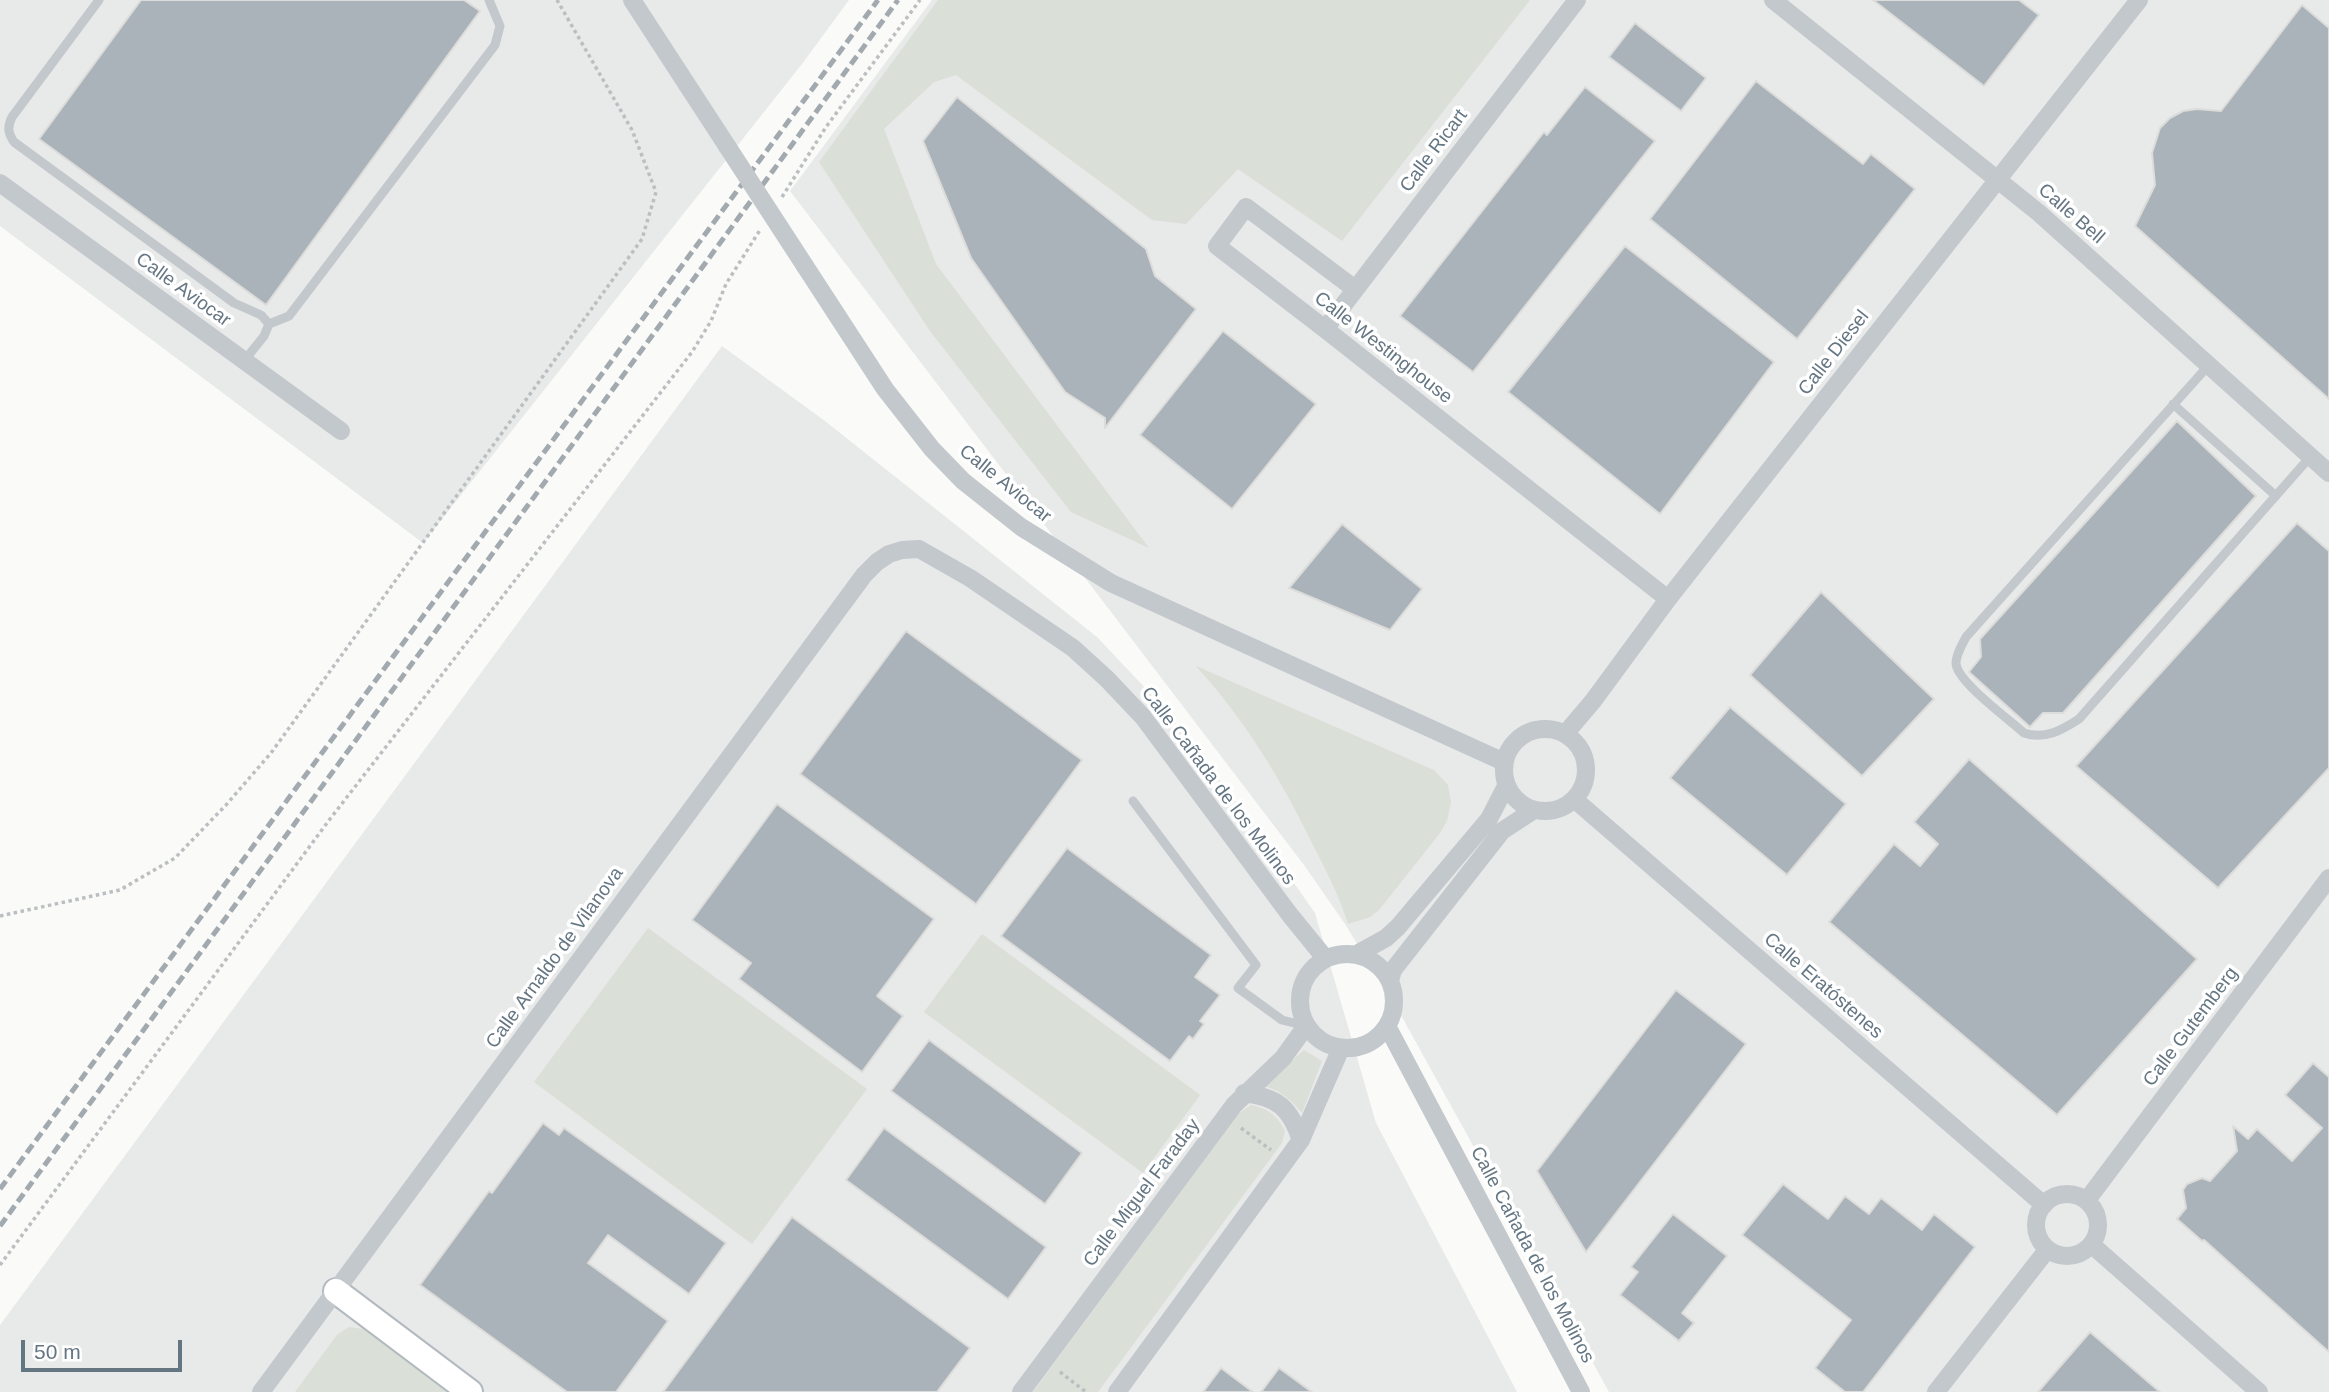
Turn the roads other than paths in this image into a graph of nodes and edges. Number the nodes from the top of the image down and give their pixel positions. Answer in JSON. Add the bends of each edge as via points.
{"nodes":[{"id":1,"x":99,"y":0,"type":"edge"},
{"id":2,"x":489,"y":0,"type":"edge"},
{"id":3,"x":632,"y":0,"type":"edge"},
{"id":4,"x":1577,"y":0,"type":"edge"},
{"id":5,"x":1773,"y":0,"type":"edge"},
{"id":6,"x":2139,"y":0,"type":"edge"},
{"id":7,"x":1998,"y":179,"type":"junction"},
{"id":8,"x":0,"y":183,"type":"edge"},
{"id":9,"x":1355,"y":289,"type":"junction"},
{"id":10,"x":269,"y":324,"type":"junction"},
{"id":11,"x":1325,"y":329,"type":"junction"},
{"id":12,"x":244,"y":361,"type":"junction"},
{"id":13,"x":2208,"y":366,"type":"junction"},
{"id":14,"x":2173,"y":404,"type":"junction"},
{"id":15,"x":341,"y":431,"type":"dead end"},
{"id":16,"x":2310,"y":457,"type":"junction"},
{"id":17,"x":2329,"y":474,"type":"edge"},
{"id":18,"x":2276,"y":496,"type":"junction"},
{"id":19,"x":889,"y":554,"type":"joint"},
{"id":20,"x":1668,"y":599,"type":"junction"},
{"id":21,"x":1565,"y":734,"type":"junction"},
{"id":22,"x":1504,"y":762,"type":"junction"},
{"id":23,"x":1506,"y":786,"type":"junction"},
{"id":24,"x":1574,"y":799,"type":"junction"},
{"id":25,"x":1133,"y":801,"type":"dead end"},
{"id":26,"x":1534,"y":810,"type":"junction"},
{"id":27,"x":2329,"y":878,"type":"edge"},
{"id":28,"x":1357,"y":954,"type":"junction"},
{"id":29,"x":1325,"y":958,"type":"junction"},
{"id":30,"x":1390,"y":982,"type":"junction"},
{"id":31,"x":1306,"y":1026,"type":"junction"},
{"id":32,"x":1387,"y":1026,"type":"junction"},
{"id":33,"x":1341,"y":1048,"type":"junction"},
{"id":34,"x":1244,"y":1093,"type":"junction"},
{"id":35,"x":1301,"y":1140,"type":"junction"},
{"id":36,"x":2087,"y":1200,"type":"junction"},
{"id":37,"x":2044,"y":1205,"type":"junction"},
{"id":38,"x":2092,"y":1245,"type":"junction"},
{"id":39,"x":2047,"y":1250,"type":"junction"},
{"id":40,"x":335,"y":1291,"type":"junction"},
{"id":41,"x":261,"y":1392,"type":"edge"},
{"id":42,"x":470,"y":1392,"type":"edge"},
{"id":43,"x":1021,"y":1392,"type":"edge"},
{"id":44,"x":1117,"y":1392,"type":"edge"},
{"id":45,"x":1581,"y":1392,"type":"edge"},
{"id":46,"x":1936,"y":1392,"type":"edge"},
{"id":47,"x":2259,"y":1392,"type":"edge"}],
"edges":[{"from":1,"to":10,"type":"lane","via":[[12,117],[9,134],[234,303],[261,315]]},
{"from":2,"to":10,"type":"lane","via":[[500,26],[495,45],[289,316]]},
{"from":3,"to":22,"type":"street","name":"Calle Aviocar","bridge":true,"via":[[885,389],[963,481],[1021,527],[1111,583]]},
{"from":4,"to":9,"type":"street","name":"Calle Ricart"},
{"from":5,"to":7,"type":"street","name":"Calle Bell"},
{"from":6,"to":7,"type":"street","name":"Calle Diesel"},
{"from":7,"to":13,"type":"street","name":"Calle Bell"},
{"from":7,"to":20,"type":"street","name":"Calle Diesel"},
{"from":8,"to":12,"type":"street","name":"Calle Aviocar"},
{"from":9,"to":11,"type":"street","name":"Calle Ricart"},
{"from":9,"to":11,"type":"street","name":"Calle Westinghouse","via":[[1246,206],[1217,246]]},
{"from":10,"to":12,"type":"lane"},
{"from":11,"to":20,"type":"street","name":"Calle Westinghouse"},
{"from":12,"to":15,"type":"street","name":"Calle Aviocar"},
{"from":13,"to":14,"type":"lane"},
{"from":13,"to":16,"type":"street","name":"Calle Bell"},
{"from":14,"to":18,"type":"lane"},
{"from":14,"to":18,"type":"lane","via":[[1966,637],[1955,664],[1962,678],[2024,733],[2035,737],[2068,726]]},
{"from":16,"to":17,"type":"street","name":"Calle Bell"},
{"from":16,"to":18,"type":"lane"},
{"from":19,"to":29,"type":"street","name":"Calle Cañada de los Molinos","via":[[919,549],[936,558],[1073,648],[1107,679],[1143,717]]},
{"from":19,"to":40,"type":"street","name":"Calle Arnaldo de Vilanova","via":[[864,575]]},
{"from":20,"to":21,"type":"street","name":"Calle Diesel"},
{"from":21,"to":22,"type":"street","via":[[1553,729],[1527,732],[1508,750]]},
{"from":21,"to":24,"type":"street","via":[[1583,754],[1586,767],[1585,781]]},
{"from":22,"to":23,"type":"street"},
{"from":23,"to":26,"type":"street","via":[[1520,804]]},
{"from":23,"to":28,"type":"street","via":[[1489,819],[1398,927]]},
{"from":24,"to":26,"type":"street","via":[[1559,809]]},
{"from":24,"to":37,"type":"street","name":"Calle Eratóstenes"},
{"from":25,"to":31,"type":"lane","via":[[1256,965],[1238,988],[1282,1020]]},
{"from":26,"to":30,"type":"street","via":[[1502,831],[1393,970]]},
{"from":27,"to":36,"type":"street","name":"Calle Gutemberg"},
{"from":28,"to":29,"type":"street"},
{"from":28,"to":30,"type":"street","via":[[1378,965]]},
{"from":29,"to":31,"type":"street","via":[[1303,980],[1300,1012]]},
{"from":30,"to":32,"type":"street","via":[[1393,1011]]},
{"from":31,"to":33,"type":"street","via":[[1315,1037]]},
{"from":31,"to":34,"type":"street","name":"Calle Miguel Faraday","via":[[1283,1058]]},
{"from":32,"to":33,"type":"street","via":[[1367,1044]]},
{"from":32,"to":45,"type":"street","name":"Calle Cañada de los Molinos"},
{"from":33,"to":35,"type":"street"},
{"from":34,"to":35,"type":"street","via":[[1277,1101],[1288,1112]]},
{"from":34,"to":43,"type":"street","name":"Calle Miguel Faraday"},
{"from":35,"to":44,"type":"street"},
{"from":36,"to":37,"type":"street","via":[[2066,1194]]},
{"from":36,"to":38,"type":"street","via":[[2098,1217]]},
{"from":37,"to":39,"type":"street","via":[[2036,1231]]},
{"from":38,"to":39,"type":"street","via":[[2066,1257]]},
{"from":38,"to":47,"type":"street"},
{"from":39,"to":46,"type":"street"},
{"from":40,"to":41,"type":"street","name":"Calle Arnaldo de Vilanova"},
{"from":40,"to":42,"type":"street"}]}
